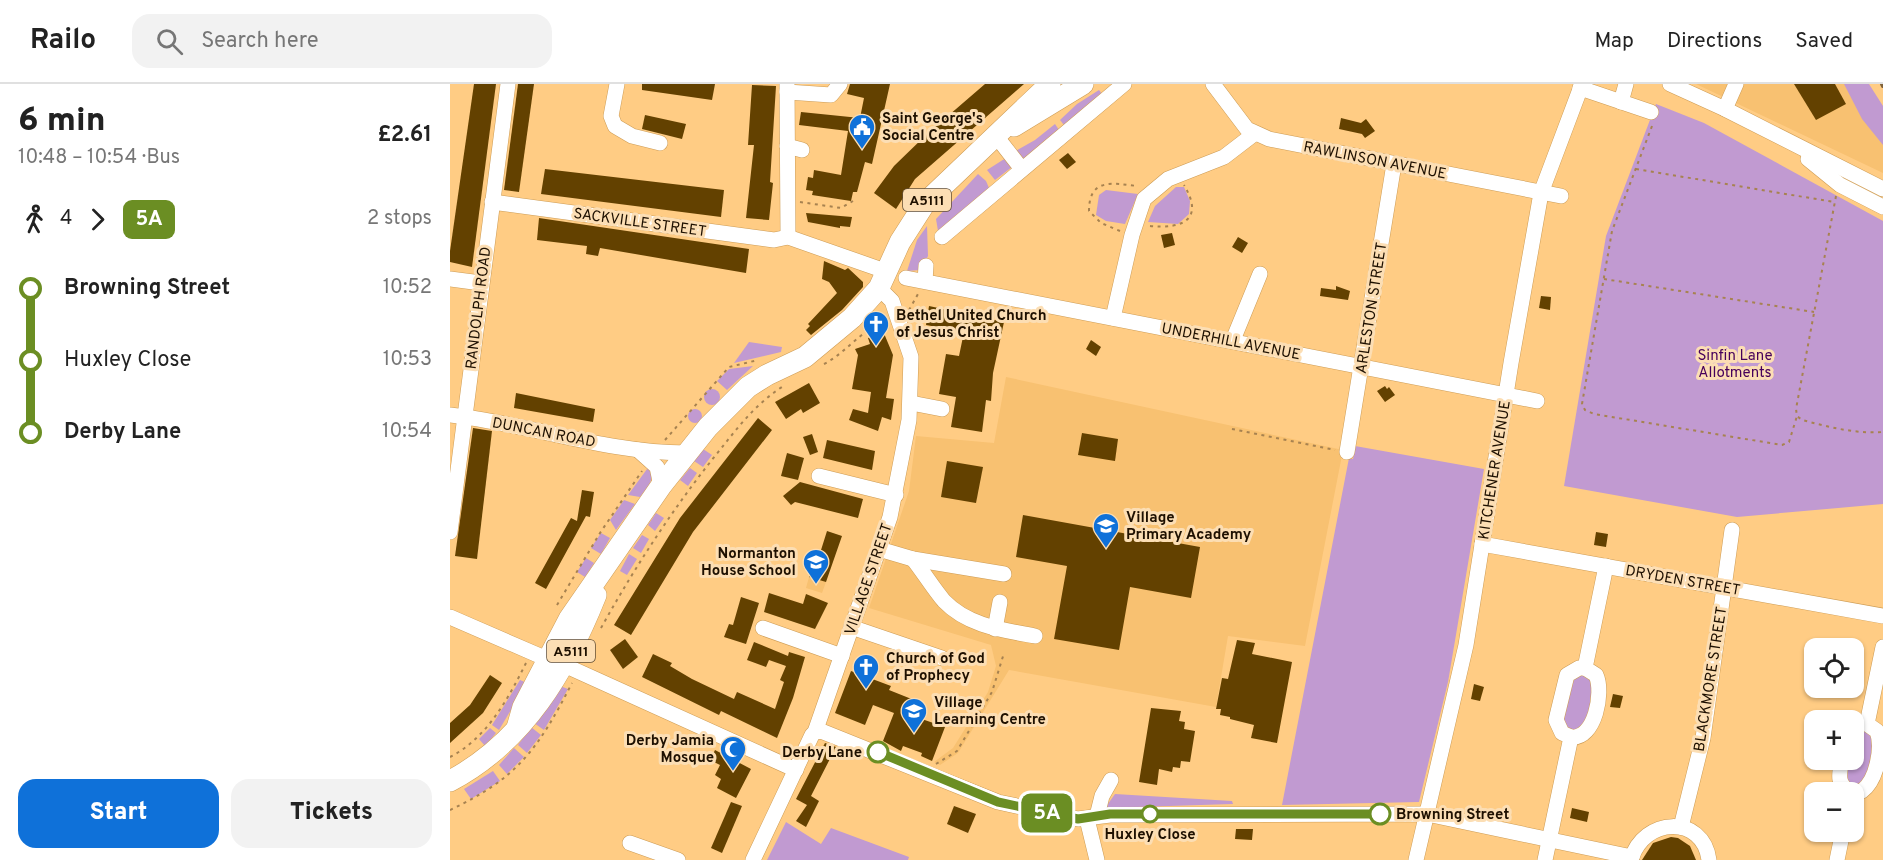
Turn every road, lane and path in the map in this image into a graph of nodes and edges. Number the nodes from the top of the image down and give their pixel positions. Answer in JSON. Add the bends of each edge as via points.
{"nodes":[{"id":1,"x":508,"y":84,"type":"edge"},
{"id":2,"x":616,"y":84,"type":"edge"},
{"id":3,"x":840,"y":84,"type":"edge"},
{"id":4,"x":1050,"y":84,"type":"edge"},
{"id":5,"x":1083,"y":84,"type":"edge"},
{"id":6,"x":1124,"y":84,"type":"edge"},
{"id":7,"x":1213,"y":84,"type":"edge"},
{"id":8,"x":1626,"y":84,"type":"edge"},
{"id":9,"x":1670,"y":84,"type":"edge"},
{"id":10,"x":1736,"y":84,"type":"edge"},
{"id":11,"x":1580,"y":85,"type":"edge"},
{"id":12,"x":787,"y":88,"type":"edge"},
{"id":13,"x":1621,"y":102,"type":"junction"},
{"id":14,"x":1725,"y":109,"type":"junction"},
{"id":15,"x":1651,"y":119,"type":"joint"},
{"id":16,"x":1254,"y":134,"type":"junction"},
{"id":17,"x":997,"y":135,"type":"junction"},
{"id":18,"x":1782,"y":139,"type":"junction"},
{"id":19,"x":660,"y":143,"type":"dead end"},
{"id":20,"x":1394,"y":164,"type":"junction"},
{"id":21,"x":1021,"y":168,"type":"junction"},
{"id":22,"x":1636,"y":169,"type":"junction"},
{"id":23,"x":1179,"y":175,"type":"junction"},
{"id":24,"x":1840,"y":184,"type":"junction"},
{"id":25,"x":1883,"y":189,"type":"edge"},
{"id":26,"x":1152,"y":192,"type":"junction"},
{"id":27,"x":1541,"y":193,"type":"junction"},
{"id":28,"x":1561,"y":196,"type":"dead end"},
{"id":29,"x":788,"y":201,"type":"junction"},
{"id":30,"x":853,"y":201,"type":"dead end"},
{"id":31,"x":492,"y":202,"type":"junction"},
{"id":32,"x":1834,"y":202,"type":"junction"},
{"id":33,"x":1883,"y":207,"type":"edge"},
{"id":34,"x":1133,"y":230,"type":"junction"},
{"id":35,"x":788,"y":237,"type":"junction"},
{"id":36,"x":942,"y":237,"type":"dead end"},
{"id":37,"x":926,"y":266,"type":"dead end"},
{"id":38,"x":1260,"y":274,"type":"dead end"},
{"id":39,"x":450,"y":279,"type":"edge"},
{"id":40,"x":891,"y":279,"type":"junction"},
{"id":41,"x":1604,"y":279,"type":"junction"},
{"id":42,"x":925,"y":281,"type":"junction"},
{"id":43,"x":481,"y":283,"type":"junction"},
{"id":44,"x":1814,"y":312,"type":"junction"},
{"id":45,"x":897,"y":316,"type":"junction"},
{"id":46,"x":1113,"y":318,"type":"junction"},
{"id":47,"x":1233,"y":340,"type":"junction"},
{"id":48,"x":815,"y":368,"type":"dead end"},
{"id":49,"x":1361,"y":368,"type":"junction"},
{"id":50,"x":785,"y":385,"type":"dead end"},
{"id":51,"x":1506,"y":396,"type":"junction"},
{"id":52,"x":1537,"y":401,"type":"dead end"},
{"id":53,"x":911,"y":403,"type":"junction"},
{"id":54,"x":942,"y":409,"type":"dead end"},
{"id":55,"x":457,"y":416,"type":"edge"},
{"id":56,"x":1797,"y":416,"type":"junction"},
{"id":57,"x":1232,"y":429,"type":"dead end"},
{"id":58,"x":1883,"y":432,"type":"edge"},
{"id":59,"x":638,"y":450,"type":"junction"},
{"id":60,"x":1347,"y":452,"type":"joint"},
{"id":61,"x":686,"y":453,"type":"junction"},
{"id":62,"x":819,"y":476,"type":"dead end"},
{"id":63,"x":662,"y":486,"type":"junction"},
{"id":64,"x":896,"y":495,"type":"junction"},
{"id":65,"x":1732,"y":530,"type":"dead end"},
{"id":66,"x":450,"y":532,"type":"edge"},
{"id":67,"x":1482,"y":544,"type":"junction"},
{"id":68,"x":879,"y":549,"type":"junction"},
{"id":69,"x":913,"y":559,"type":"junction"},
{"id":70,"x":1606,"y":566,"type":"junction"},
{"id":71,"x":1005,"y":574,"type":"dead end"},
{"id":72,"x":1724,"y":588,"type":"junction"},
{"id":73,"x":1000,"y":602,"type":"dead end"},
{"id":74,"x":1883,"y":615,"type":"edge"},
{"id":75,"x":450,"y":617,"type":"edge"},
{"id":76,"x":851,"y":627,"type":"junction"},
{"id":77,"x":764,"y":628,"type":"dead end"},
{"id":78,"x":995,"y":629,"type":"junction"},
{"id":79,"x":597,"y":635,"type":"dead end"},
{"id":80,"x":1035,"y":636,"type":"dead end"},
{"id":81,"x":1883,"y":647,"type":"edge"},
{"id":82,"x":1004,"y":653,"type":"dead end"},
{"id":83,"x":842,"y":656,"type":"junction"},
{"id":84,"x":942,"y":658,"type":"dead end"},
{"id":85,"x":563,"y":665,"type":"junction"},
{"id":86,"x":1585,"y":668,"type":"junction"},
{"id":87,"x":1864,"y":711,"type":"edge"},
{"id":88,"x":1864,"y":726,"type":"edge"},
{"id":89,"x":815,"y":732,"type":"junction"},
{"id":90,"x":1571,"y":737,"type":"junction"},
{"id":91,"x":796,"y":770,"type":"junction"},
{"id":92,"x":931,"y":775,"type":"junction"},
{"id":93,"x":1111,"y":780,"type":"dead end"},
{"id":94,"x":450,"y":781,"type":"edge"},
{"id":95,"x":1864,"y":790,"type":"edge"},
{"id":96,"x":450,"y":810,"type":"edge"},
{"id":97,"x":1427,"y":814,"type":"junction"},
{"id":98,"x":1092,"y":818,"type":"junction"},
{"id":99,"x":1681,"y":827,"type":"junction"},
{"id":100,"x":1549,"y":840,"type":"junction"},
{"id":101,"x":1841,"y":842,"type":"edge"},
{"id":102,"x":630,"y":843,"type":"dead end"},
{"id":103,"x":1632,"y":859,"type":"edge"},
{"id":104,"x":678,"y":860,"type":"edge"},
{"id":105,"x":753,"y":860,"type":"edge"},
{"id":106,"x":1096,"y":860,"type":"edge"},
{"id":107,"x":1416,"y":860,"type":"edge"},
{"id":108,"x":1545,"y":860,"type":"edge"},
{"id":109,"x":1709,"y":860,"type":"edge"},
{"id":110,"x":1837,"y":860,"type":"edge"}],
"edges":[{"from":1,"to":31,"type":"street","name":"RANDOLPH ROAD"},
{"from":2,"to":19,"type":"street","via":[[612,116],[615,126],[632,136]]},
{"from":3,"to":12,"type":"street","via":[[831,95],[824,96]]},
{"from":4,"to":17,"type":"highway","number":"A5111"},
{"from":5,"to":17,"type":"highway","number":"A5111"},
{"from":6,"to":21,"type":"street"},
{"from":7,"to":16,"type":"street"},
{"from":8,"to":13,"type":"street"},
{"from":9,"to":14,"type":"street"},
{"from":10,"to":14,"type":"street"},
{"from":11,"to":13,"type":"street"},
{"from":11,"to":27,"type":"street","name":"KITCHENER AVENUE"},
{"from":12,"to":29,"type":"street","via":[[795,148]]},
{"from":13,"to":15,"type":"street"},
{"from":14,"to":18,"type":"street"},
{"from":15,"to":22,"type":"path"},
{"from":16,"to":20,"type":"street","name":"RAWLINSON AVENUE"},
{"from":16,"to":23,"type":"street","via":[[1224,157]]},
{"from":17,"to":21,"type":"street"},
{"from":17,"to":40,"type":"highway","number":"A5111","via":[[925,203],[900,242]]},
{"from":18,"to":24,"type":"street"},
{"from":18,"to":25,"type":"street"},
{"from":20,"to":27,"type":"street","name":"RAWLINSON AVENUE"},
{"from":20,"to":49,"type":"street","name":"ARLESTON STREET"},
{"from":21,"to":36,"type":"street"},
{"from":22,"to":32,"type":"path"},
{"from":22,"to":41,"type":"path","via":[[1612,231]]},
{"from":23,"to":26,"type":"street"},
{"from":23,"to":34,"type":"path","via":[[1193,206],[1191,216],[1173,228]]},
{"from":24,"to":32,"type":"path"},
{"from":24,"to":33,"type":"street"},
{"from":26,"to":34,"type":"street","via":[[1144,199]]},
{"from":26,"to":34,"type":"path","via":[[1142,187],[1109,184],[1093,191],[1089,211],[1094,218]]},
{"from":27,"to":28,"type":"street","name":"RAWLINSON AVENUE"},
{"from":27,"to":51,"type":"street","name":"KITCHENER AVENUE"},
{"from":29,"to":30,"type":"path","via":[[841,208]]},
{"from":29,"to":35,"type":"street"},
{"from":31,"to":35,"type":"street","name":"SACKVILLE STREET","via":[[774,240]]},
{"from":31,"to":43,"type":"street","name":"RANDOLPH ROAD"},
{"from":32,"to":44,"type":"path"},
{"from":34,"to":46,"type":"street"},
{"from":35,"to":40,"type":"street"},
{"from":37,"to":42,"type":"street"},
{"from":38,"to":47,"type":"street"},
{"from":39,"to":43,"type":"street"},
{"from":40,"to":42,"type":"street","name":"UNDERHILL AVENUE"},
{"from":40,"to":45,"type":"street","name":"VILLAGE STREET"},
{"from":40,"to":61,"type":"highway","number":"A5111","via":[[805,357],[767,375],[734,399]]},
{"from":41,"to":44,"type":"path"},
{"from":41,"to":56,"type":"path","via":[[1582,405],[1585,410],[1782,445],[1788,442]]},
{"from":42,"to":45,"type":"path","via":[[909,310]]},
{"from":42,"to":46,"type":"street","name":"UNDERHILL AVENUE"},
{"from":43,"to":55,"type":"street","name":"RANDOLPH ROAD"},
{"from":44,"to":56,"type":"path"},
{"from":45,"to":48,"type":"path","via":[[870,327],[844,352]]},
{"from":45,"to":53,"type":"street","name":"VILLAGE STREET","via":[[911,357]]},
{"from":46,"to":47,"type":"street","name":"UNDERHILL AVENUE"},
{"from":47,"to":49,"type":"street","name":"UNDERHILL AVENUE"},
{"from":49,"to":51,"type":"street","name":"UNDERHILL AVENUE"},
{"from":49,"to":60,"type":"street","name":"ARLESTON STREET"},
{"from":50,"to":79,"type":"path","via":[[747,416],[694,482],[632,573]]},
{"from":51,"to":52,"type":"street","name":"UNDERHILL AVENUE"},
{"from":51,"to":67,"type":"street","name":"KITCHENER AVENUE"},
{"from":53,"to":54,"type":"street"},
{"from":53,"to":64,"type":"street","name":"VILLAGE STREET"},
{"from":55,"to":59,"type":"street","name":"DUNCAN ROAD"},
{"from":55,"to":66,"type":"street","name":"RANDOLPH ROAD"},
{"from":56,"to":58,"type":"path","via":[[1854,433]]},
{"from":57,"to":60,"type":"path"},
{"from":59,"to":61,"type":"street","name":"DUNCAN ROAD"},
{"from":59,"to":63,"type":"street","via":[[657,467]]},
{"from":61,"to":63,"type":"highway","number":"A5111"},
{"from":62,"to":64,"type":"street"},
{"from":63,"to":85,"type":"highway","number":"A5111","via":[[609,564]]},
{"from":64,"to":68,"type":"street","name":"VILLAGE STREET"},
{"from":65,"to":72,"type":"street","name":"BLACKMORE STREET"},
{"from":67,"to":70,"type":"street","name":"DRYDEN STREET"},
{"from":67,"to":97,"type":"street","name":"KITCHENER AVENUE","via":[[1466,645]]},
{"from":68,"to":69,"type":"street"},
{"from":68,"to":76,"type":"street","name":"VILLAGE STREET"},
{"from":69,"to":71,"type":"street"},
{"from":69,"to":78,"type":"street","via":[[945,602],[959,614]]},
{"from":70,"to":72,"type":"street","name":"DRYDEN STREET"},
{"from":70,"to":86,"type":"street"},
{"from":72,"to":74,"type":"street","name":"DRYDEN STREET"},
{"from":72,"to":99,"type":"street","name":"BLACKMORE STREET","via":[[1703,738]]},
{"from":73,"to":78,"type":"street"},
{"from":75,"to":85,"type":"street"},
{"from":76,"to":83,"type":"street","name":"VILLAGE STREET"},
{"from":76,"to":84,"type":"street"},
{"from":77,"to":83,"type":"street"},
{"from":78,"to":80,"type":"street"},
{"from":81,"to":87,"type":"street"},
{"from":82,"to":92,"type":"path","via":[[992,692],[969,731],[957,751],[937,763]]},
{"from":83,"to":89,"type":"street","name":"VILLAGE STREET"},
{"from":85,"to":91,"type":"street"},
{"from":85,"to":94,"type":"highway","number":"A5111","via":[[533,712],[489,758]]},
{"from":85,"to":96,"type":"path","via":[[548,728],[523,761],[500,784]]},
{"from":86,"to":90,"type":"street","via":[[1596,675],[1599,689],[1587,732]]},
{"from":86,"to":90,"type":"street","via":[[1567,675],[1556,720],[1562,733]]},
{"from":88,"to":95,"type":"street","via":[[1877,730],[1881,744],[1873,779]]},
{"from":89,"to":91,"type":"street","name":"VILLAGE STREET"},
{"from":89,"to":92,"type":"street","via":[[821,731]]},
{"from":90,"to":100,"type":"street"},
{"from":91,"to":105,"type":"street","name":"VILLAGE STREET"},
{"from":92,"to":98,"type":"street","via":[[998,802]]},
{"from":93,"to":98,"type":"street"},
{"from":97,"to":98,"type":"street","via":[[1269,812]]},
{"from":97,"to":100,"type":"street"},
{"from":97,"to":107,"type":"street","name":"KITCHENER AVENUE"},
{"from":98,"to":106,"type":"street"},
{"from":99,"to":103,"type":"street","via":[[1648,832],[1634,849]]},
{"from":99,"to":109,"type":"street","via":[[1695,834],[1705,846]]},
{"from":100,"to":103,"type":"street"},
{"from":100,"to":108,"type":"street"},
{"from":101,"to":110,"type":"street"},
{"from":102,"to":104,"type":"street"}]}
